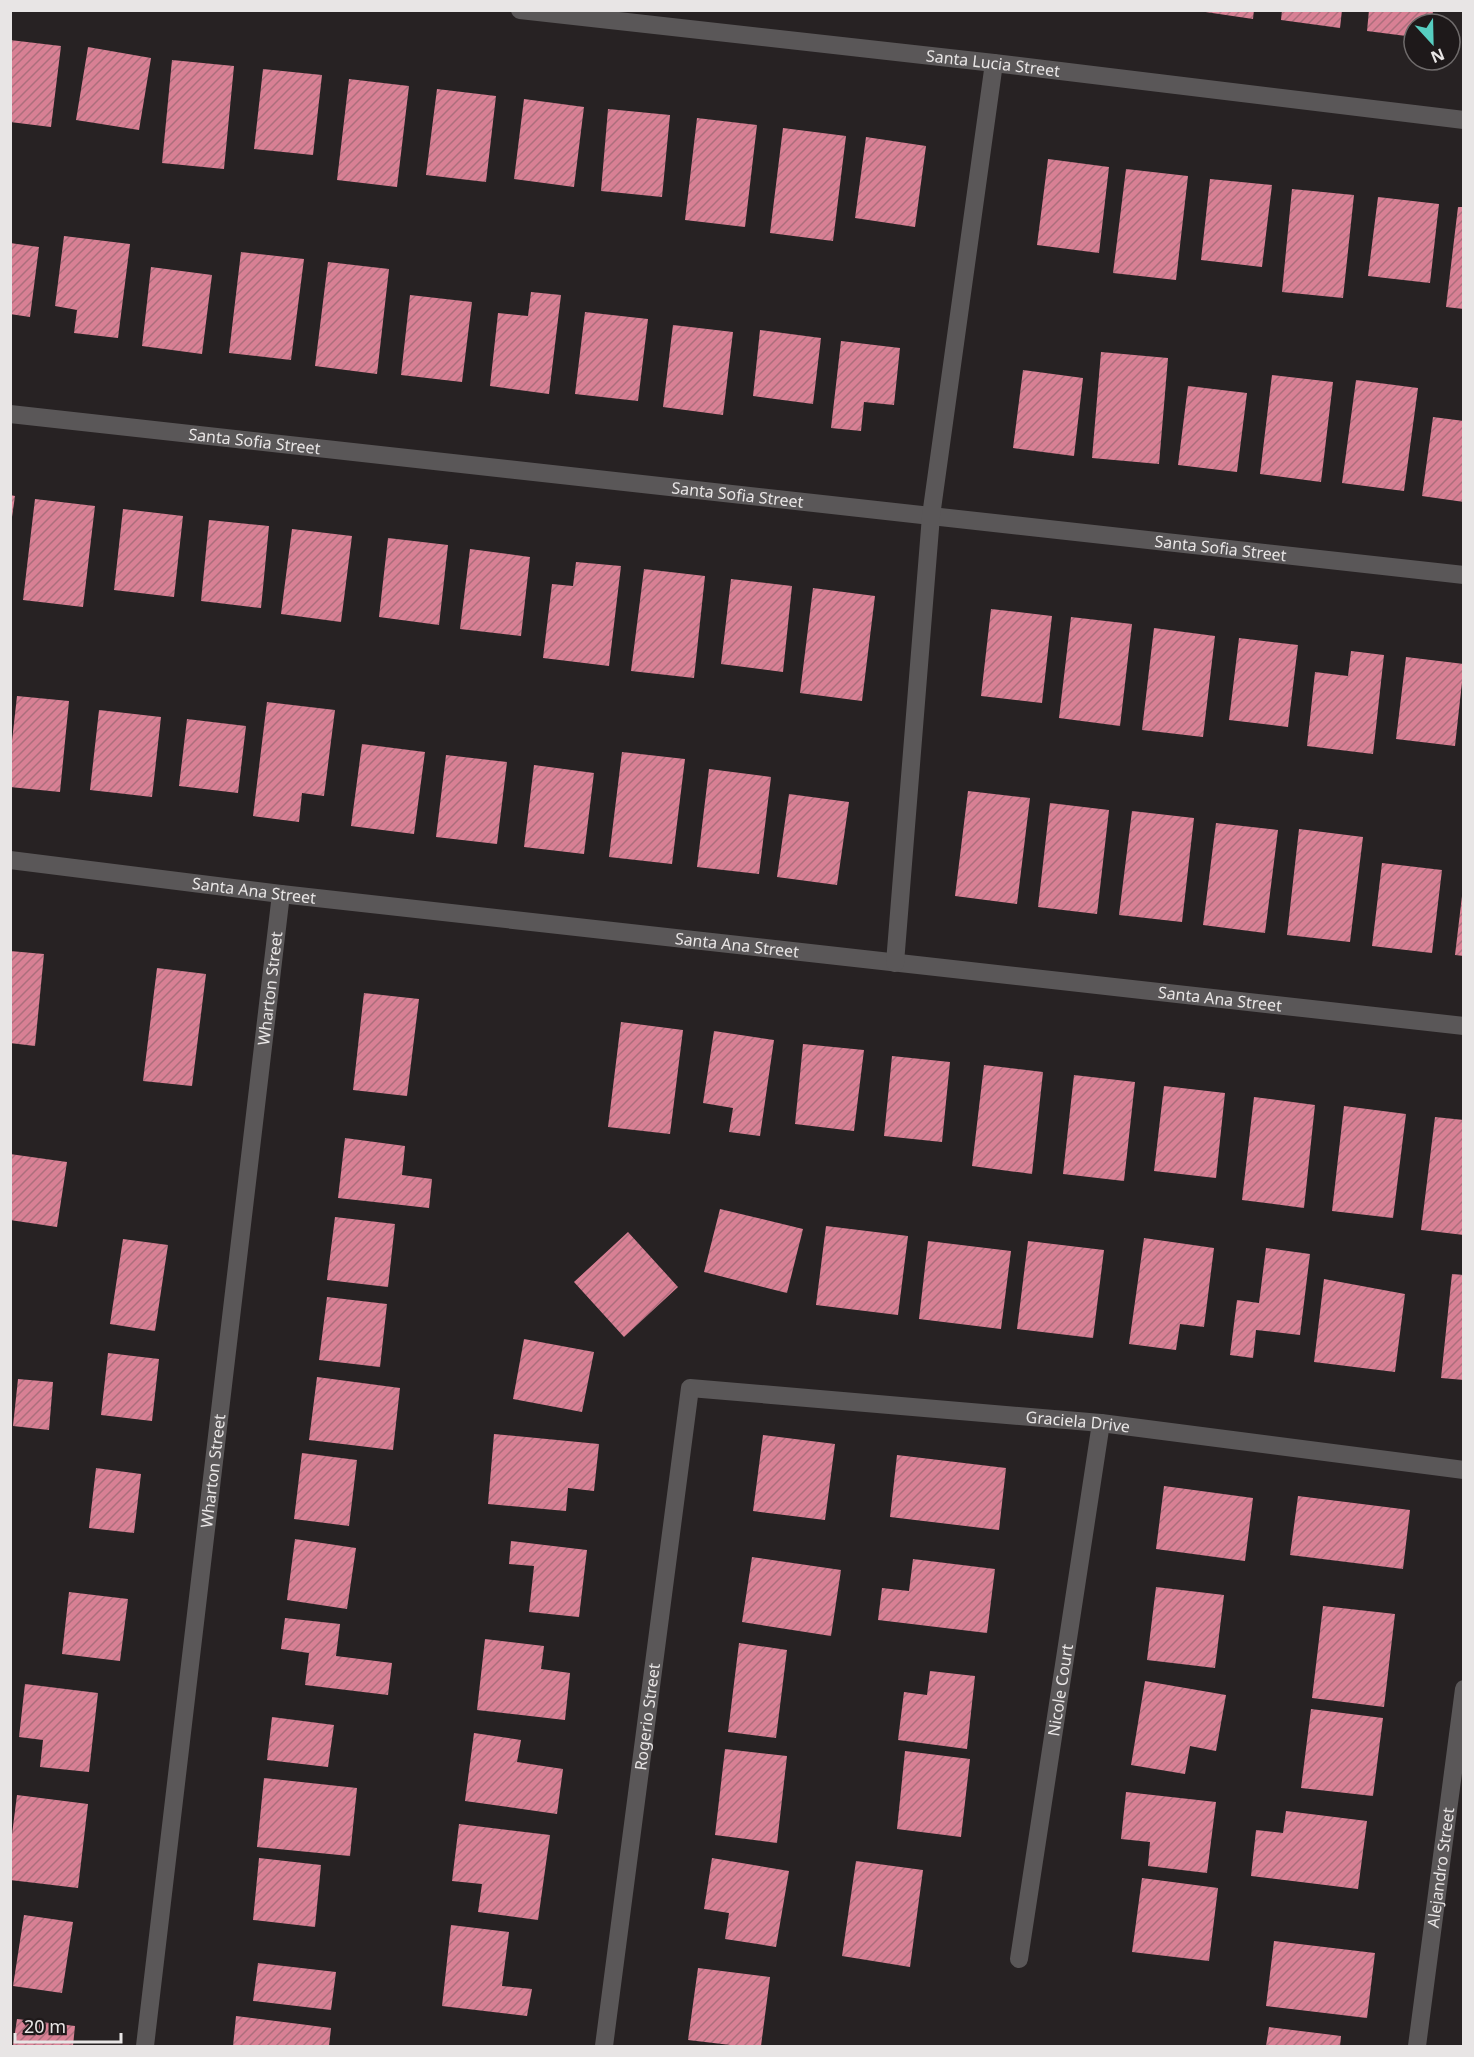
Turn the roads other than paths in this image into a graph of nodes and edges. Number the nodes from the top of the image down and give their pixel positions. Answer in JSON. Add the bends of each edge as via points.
{"nodes":[{"id":1,"x":520,"y":10,"type":"edge"},
{"id":2,"x":651,"y":18,"type":"edge"},
{"id":3,"x":994,"y":63,"type":"junction"},
{"id":4,"x":1464,"y":120,"type":"edge"},
{"id":5,"x":10,"y":414,"type":"edge"},
{"id":6,"x":931,"y":516,"type":"junction"},
{"id":7,"x":1464,"y":575,"type":"edge"},
{"id":8,"x":10,"y":860,"type":"edge"},
{"id":9,"x":280,"y":894,"type":"junction"},
{"id":10,"x":895,"y":963,"type":"junction"},
{"id":11,"x":1464,"y":1026,"type":"edge"},
{"id":12,"x":690,"y":1388,"type":"joint"},
{"id":13,"x":1101,"y":1423,"type":"junction"},
{"id":14,"x":1464,"y":1470,"type":"edge"},
{"id":15,"x":1464,"y":1689,"type":"edge"},
{"id":16,"x":1019,"y":1959,"type":"dead end"},
{"id":17,"x":145,"y":2046,"type":"edge"},
{"id":18,"x":604,"y":2046,"type":"edge"},
{"id":19,"x":1417,"y":2046,"type":"edge"}],
"edges":[{"from":1,"to":2,"type":"street","name":"Santa Lucia Street"},
{"from":2,"to":3,"type":"street","name":"Santa Lucia Street"},
{"from":3,"to":4,"type":"street","name":"Santa Lucia Street"},
{"from":3,"to":6,"type":"street"},
{"from":5,"to":6,"type":"street","name":"Santa Sofia Street"},
{"from":6,"to":7,"type":"street","name":"Santa Sofia Street"},
{"from":6,"to":10,"type":"street"},
{"from":8,"to":9,"type":"street","name":"Santa Ana Street"},
{"from":9,"to":10,"type":"street","name":"Santa Ana Street"},
{"from":9,"to":17,"type":"street","name":"Wharton Street"},
{"from":10,"to":11,"type":"street","name":"Santa Ana Street"},
{"from":12,"to":13,"type":"street","name":"Graciela Drive"},
{"from":12,"to":18,"type":"street","name":"Rogerio Street"},
{"from":13,"to":14,"type":"street","name":"Graciela Drive"},
{"from":13,"to":16,"type":"street","name":"Nicole Court"},
{"from":15,"to":19,"type":"street","name":"Alejandro Street"}]}
